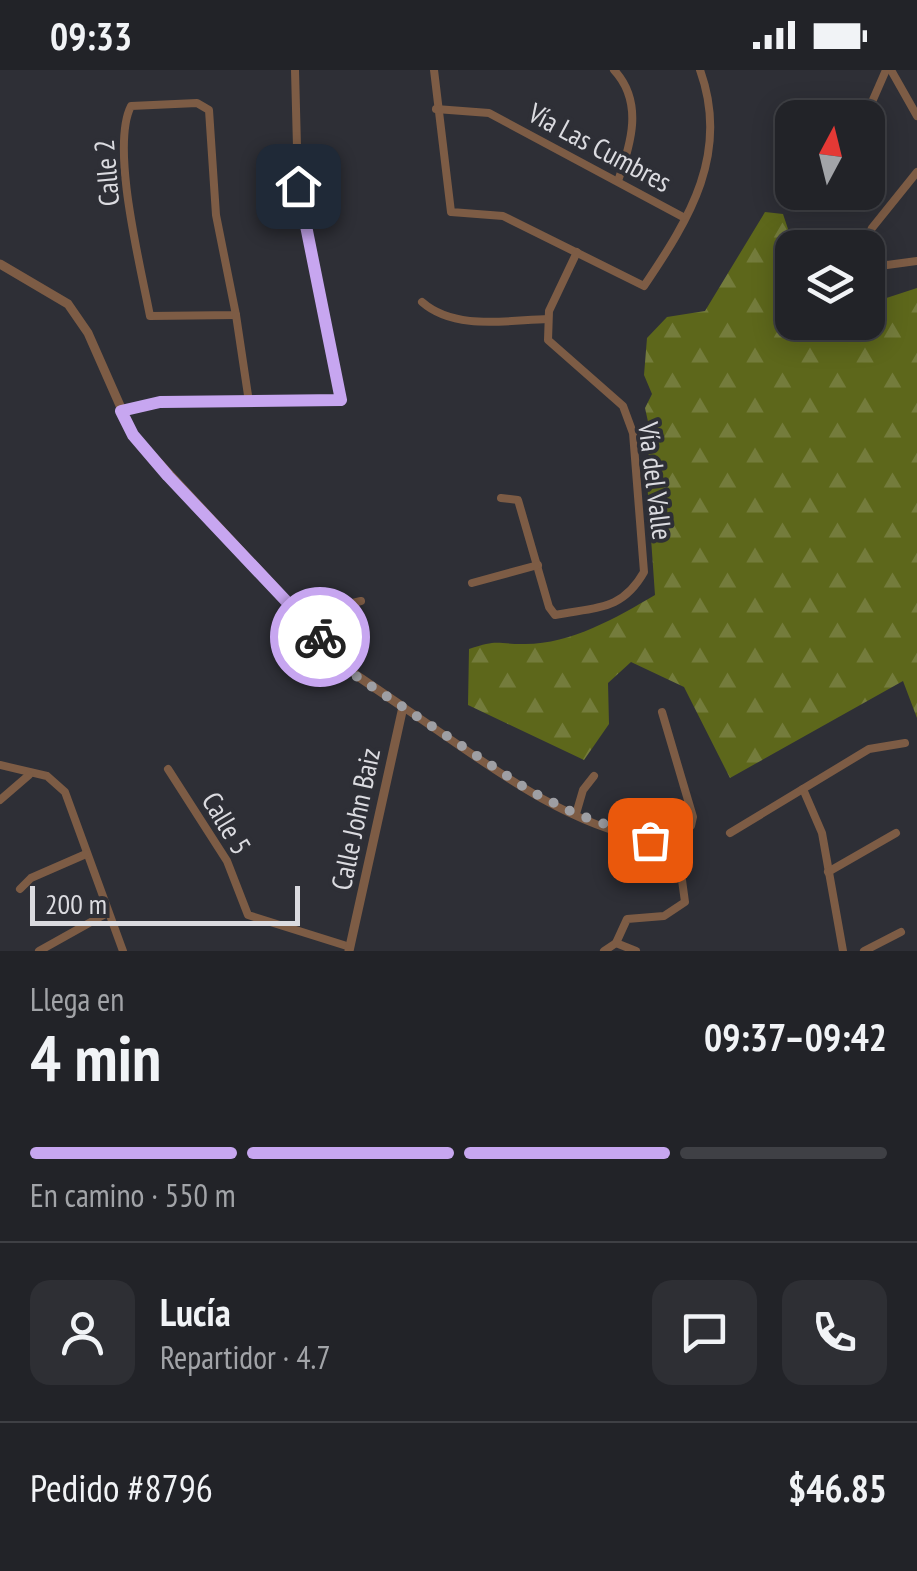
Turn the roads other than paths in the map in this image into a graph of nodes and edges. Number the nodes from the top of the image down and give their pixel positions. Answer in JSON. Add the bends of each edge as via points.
{"nodes":[{"id":1,"x":295,"y":70,"type":"edge"},
{"id":2,"x":434,"y":70,"type":"edge"},
{"id":3,"x":614,"y":70,"type":"edge"},
{"id":4,"x":700,"y":70,"type":"edge"},
{"id":5,"x":888,"y":70,"type":"edge"},
{"id":6,"x":874,"y":100,"type":"edge"},
{"id":7,"x":436,"y":108,"type":"junction"},
{"id":8,"x":917,"y":116,"type":"edge"},
{"id":9,"x":917,"y":172,"type":"edge"},
{"id":10,"x":618,"y":182,"type":"junction"},
{"id":11,"x":683,"y":217,"type":"junction"},
{"id":12,"x":871,"y":230,"type":"edge"},
{"id":13,"x":577,"y":252,"type":"junction"},
{"id":14,"x":917,"y":261,"type":"edge"},
{"id":15,"x":0,"y":264,"type":"edge"},
{"id":16,"x":885,"y":265,"type":"edge"},
{"id":17,"x":422,"y":302,"type":"dead end"},
{"id":18,"x":236,"y":315,"type":"junction"},
{"id":19,"x":548,"y":320,"type":"junction"},
{"id":20,"x":249,"y":402,"type":"junction"},
{"id":21,"x":121,"y":411,"type":"junction"},
{"id":22,"x":500,"y":498,"type":"dead end"},
{"id":23,"x":538,"y":565,"type":"junction"},
{"id":24,"x":472,"y":583,"type":"dead end"},
{"id":25,"x":361,"y":601,"type":"dead end"},
{"id":26,"x":312,"y":629,"type":"junction"},
{"id":27,"x":402,"y":707,"type":"junction"},
{"id":28,"x":662,"y":712,"type":"dead end"},
{"id":29,"x":905,"y":743,"type":"dead end"},
{"id":30,"x":0,"y":765,"type":"edge"},
{"id":31,"x":168,"y":770,"type":"dead end"},
{"id":32,"x":29,"y":775,"type":"junction"},
{"id":33,"x":594,"y":776,"type":"dead end"},
{"id":34,"x":803,"y":789,"type":"junction"},
{"id":35,"x":0,"y":800,"type":"edge"},
{"id":36,"x":576,"y":814,"type":"junction"},
{"id":37,"x":730,"y":832,"type":"dead end"},
{"id":38,"x":896,"y":832,"type":"dead end"},
{"id":39,"x":650,"y":840,"type":"junction"},
{"id":40,"x":86,"y":854,"type":"junction"},
{"id":41,"x":828,"y":872,"type":"junction"},
{"id":42,"x":20,"y":889,"type":"dead end"},
{"id":43,"x":106,"y":913,"type":"junction"},
{"id":44,"x":901,"y":932,"type":"dead end"},
{"id":45,"x":616,"y":943,"type":"junction"},
{"id":46,"x":349,"y":949,"type":"edge"},
{"id":47,"x":39,"y":951,"type":"edge"},
{"id":48,"x":123,"y":951,"type":"edge"},
{"id":49,"x":604,"y":951,"type":"edge"},
{"id":50,"x":636,"y":951,"type":"edge"},
{"id":51,"x":842,"y":951,"type":"edge"},
{"id":52,"x":864,"y":951,"type":"edge"}],
"edges":[{"from":1,"to":20,"type":"street","via":[[298,186],[341,400]]},
{"from":2,"to":7,"type":"street"},
{"from":3,"to":10,"type":"street","via":[[628,88],[633,123]]},
{"from":4,"to":11,"type":"street","via":[[714,136],[708,168]]},
{"from":5,"to":6,"type":"street"},
{"from":5,"to":8,"type":"street"},
{"from":7,"to":10,"type":"street","name":"Vía Las Cumbres","via":[[490,113]]},
{"from":7,"to":13,"type":"street","via":[[451,212],[503,216]]},
{"from":9,"to":12,"type":"street"},
{"from":10,"to":11,"type":"street","name":"Vía Las Cumbres"},
{"from":11,"to":13,"type":"street","via":[[644,286]]},
{"from":13,"to":19,"type":"street"},
{"from":14,"to":16,"type":"street"},
{"from":15,"to":21,"type":"street","via":[[68,304],[88,333]]},
{"from":17,"to":19,"type":"street","via":[[462,321]]},
{"from":18,"to":18,"type":"street","name":"Calle 2","via":[[216,215],[209,110],[197,103],[131,106],[125,118],[127,188],[150,316]]},
{"from":18,"to":20,"type":"street","name":"Calle 2"},
{"from":19,"to":23,"type":"street","name":"Vía del Valle","via":[[548,340],[623,406],[634,433],[644,572],[619,603],[555,615]]},
{"from":20,"to":21,"type":"street","via":[[160,402]]},
{"from":21,"to":26,"type":"street","via":[[168,476]]},
{"from":22,"to":23,"type":"street","name":"Vía del Valle","via":[[518,500]]},
{"from":23,"to":24,"type":"street"},
{"from":25,"to":26,"type":"street","via":[[340,606]]},
{"from":26,"to":27,"type":"street","via":[[356,676]]},
{"from":27,"to":36,"type":"street"},
{"from":27,"to":46,"type":"street","name":"Calle John Baiz"},
{"from":28,"to":39,"type":"street","via":[[694,817],[684,830]]},
{"from":29,"to":34,"type":"street","via":[[866,751]]},
{"from":30,"to":32,"type":"street"},
{"from":31,"to":46,"type":"street","name":"Calle 5","via":[[227,861],[248,915]]},
{"from":32,"to":35,"type":"street"},
{"from":32,"to":40,"type":"street","via":[[47,776],[64,792]]},
{"from":33,"to":36,"type":"street"},
{"from":34,"to":37,"type":"street"},
{"from":34,"to":41,"type":"street","via":[[822,833]]},
{"from":36,"to":39,"type":"street"},
{"from":38,"to":41,"type":"street"},
{"from":39,"to":45,"type":"street","via":[[682,880],[685,902],[664,916],[628,919]]},
{"from":40,"to":42,"type":"street"},
{"from":40,"to":43,"type":"street"},
{"from":41,"to":51,"type":"street"},
{"from":43,"to":47,"type":"street"},
{"from":43,"to":48,"type":"street"},
{"from":44,"to":52,"type":"street"},
{"from":45,"to":49,"type":"street"},
{"from":45,"to":50,"type":"street"}]}
